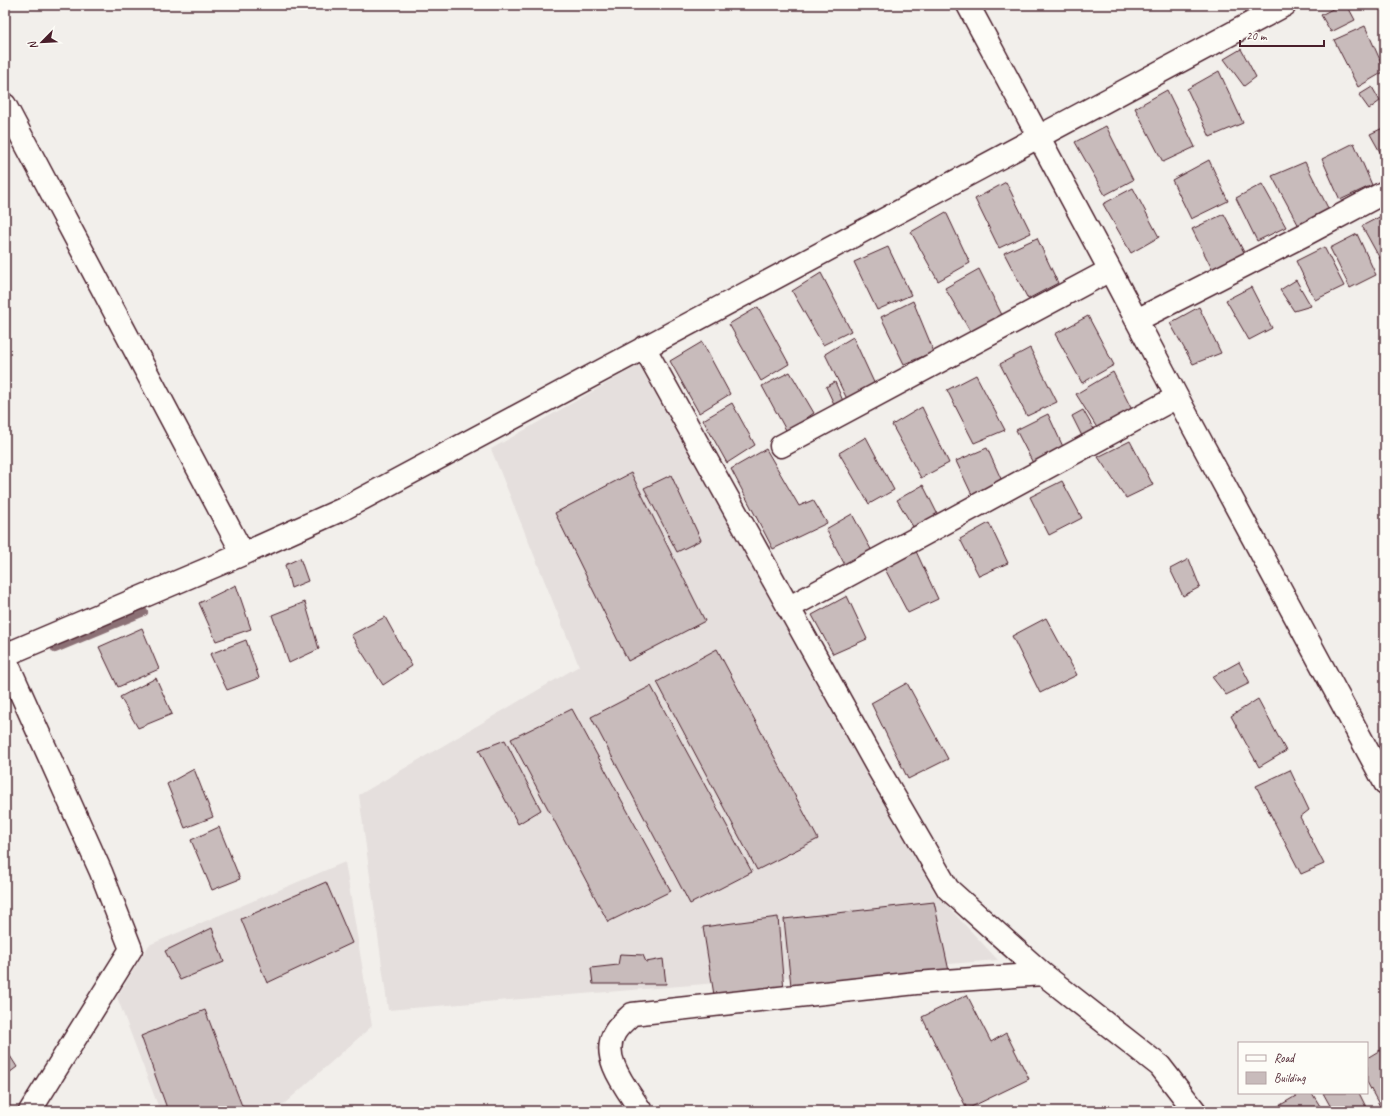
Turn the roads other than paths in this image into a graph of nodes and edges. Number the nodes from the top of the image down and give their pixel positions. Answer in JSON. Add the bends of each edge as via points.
{"nodes":[{"id":1,"x":968,"y":5,"type":"edge"},
{"id":2,"x":1285,"y":5,"type":"edge"},
{"id":3,"x":5,"y":105,"type":"edge"},
{"id":4,"x":1039,"y":137,"type":"junction"},
{"id":5,"x":1385,"y":192,"type":"edge"},
{"id":6,"x":1110,"y":270,"type":"junction"},
{"id":7,"x":1137,"y":320,"type":"junction"},
{"id":8,"x":644,"y":347,"type":"junction"},
{"id":9,"x":1177,"y":397,"type":"junction"},
{"id":10,"x":781,"y":446,"type":"dead end"},
{"id":11,"x":244,"y":554,"type":"junction"},
{"id":12,"x":788,"y":608,"type":"junction"},
{"id":13,"x":5,"y":655,"type":"edge"},
{"id":14,"x":5,"y":658,"type":"edge"},
{"id":15,"x":1385,"y":783,"type":"edge"},
{"id":16,"x":1043,"y":974,"type":"junction"},
{"id":17,"x":30,"y":1111,"type":"edge"},
{"id":18,"x":641,"y":1111,"type":"edge"},
{"id":19,"x":1195,"y":1111,"type":"edge"}],
"edges":[{"from":1,"to":4,"type":"street"},
{"from":2,"to":4,"type":"street"},
{"from":3,"to":11,"type":"street"},
{"from":4,"to":6,"type":"street"},
{"from":4,"to":8,"type":"street"},
{"from":5,"to":7,"type":"street"},
{"from":6,"to":7,"type":"street"},
{"from":6,"to":10,"type":"street"},
{"from":7,"to":9,"type":"street"},
{"from":8,"to":11,"type":"street","via":[[343,509]]},
{"from":8,"to":12,"type":"street"},
{"from":9,"to":12,"type":"street"},
{"from":9,"to":15,"type":"street"},
{"from":11,"to":13,"type":"street"},
{"from":12,"to":16,"type":"street","via":[[948,888]]},
{"from":14,"to":17,"type":"street","via":[[101,872],[131,949]]},
{"from":16,"to":18,"type":"street","via":[[916,983],[632,1014],[615,1032],[610,1046],[614,1067]]},
{"from":16,"to":19,"type":"street","via":[[1160,1066]]}]}
